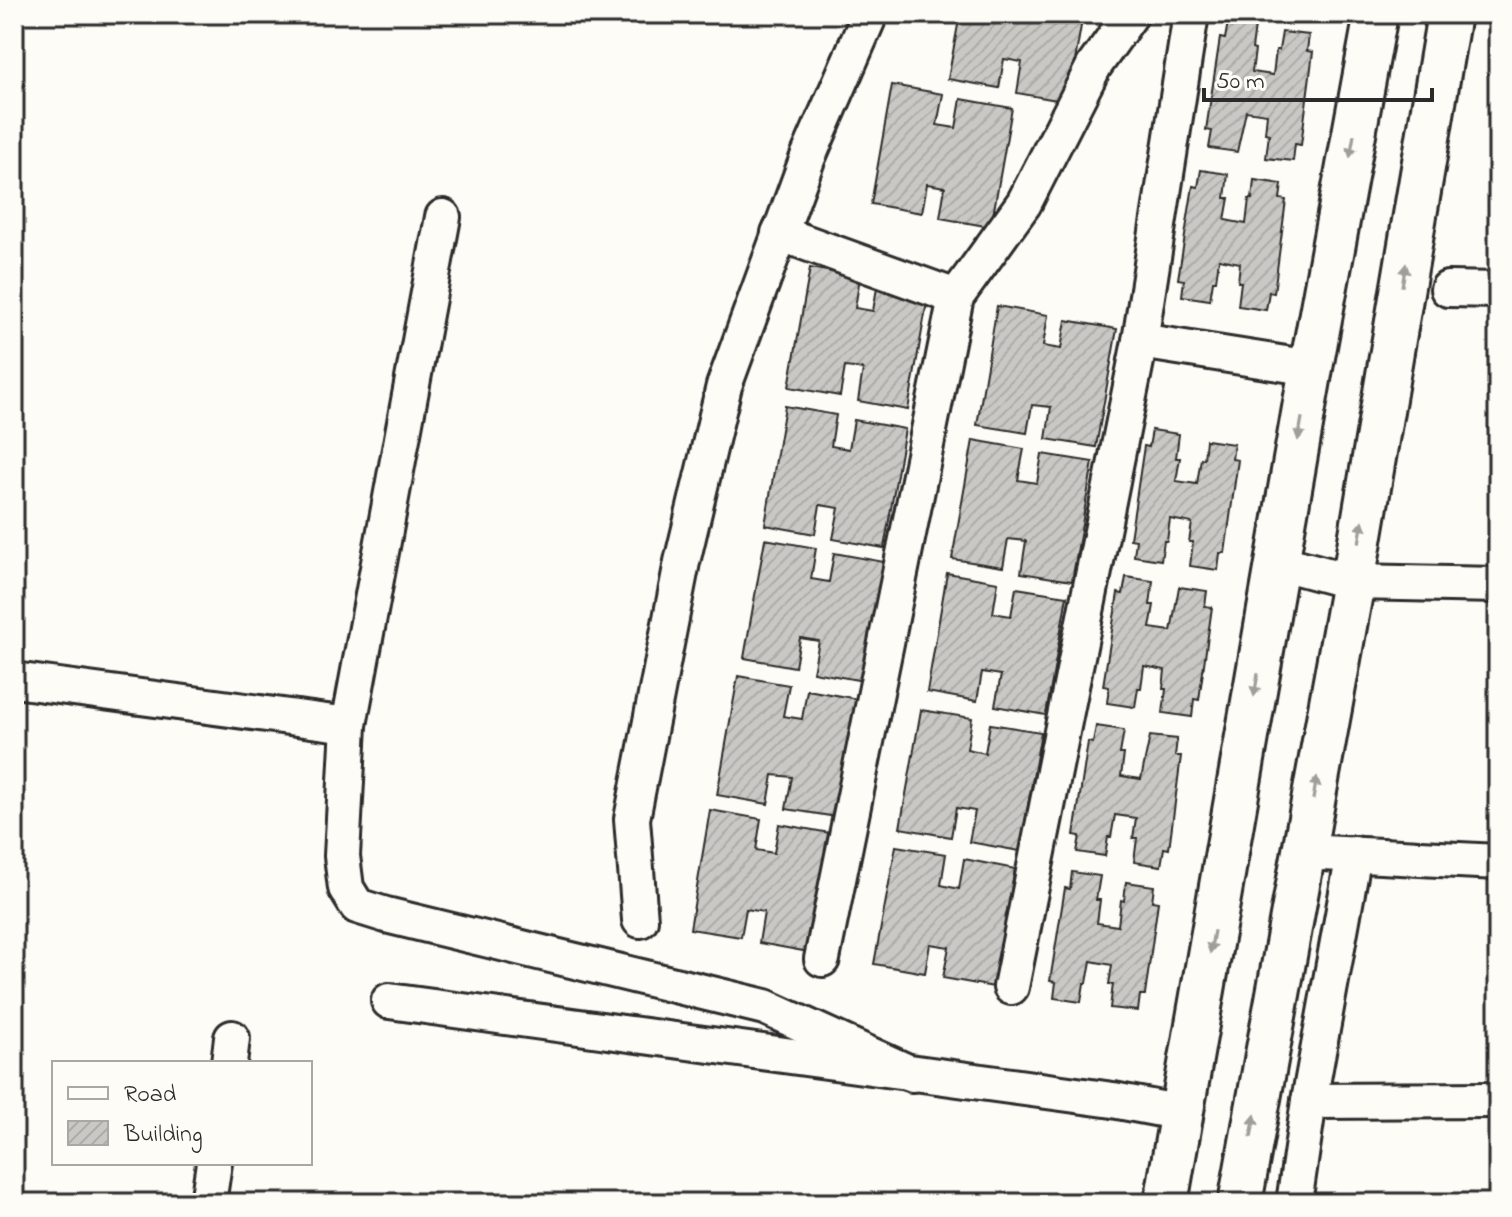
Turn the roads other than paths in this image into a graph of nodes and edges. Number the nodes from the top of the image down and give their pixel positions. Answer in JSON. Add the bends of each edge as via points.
{"nodes":[{"id":1,"x":870,"y":14,"type":"edge"},
{"id":2,"x":1131,"y":14,"type":"edge"},
{"id":3,"x":1191,"y":14,"type":"edge"},
{"id":4,"x":1376,"y":14,"type":"edge"},
{"id":5,"x":1449,"y":14,"type":"edge"},
{"id":6,"x":443,"y":217,"type":"dead end"},
{"id":7,"x":779,"y":233,"type":"junction"},
{"id":8,"x":1448,"y":289,"type":"dead end"},
{"id":9,"x":1498,"y":290,"type":"edge"},
{"id":10,"x":956,"y":297,"type":"junction"},
{"id":11,"x":1140,"y":341,"type":"junction"},
{"id":12,"x":1311,"y":368,"type":"junction"},
{"id":13,"x":1278,"y":562,"type":"junction"},
{"id":14,"x":1353,"y":582,"type":"junction"},
{"id":15,"x":1498,"y":585,"type":"edge"},
{"id":16,"x":14,"y":680,"type":"edge"},
{"id":17,"x":349,"y":725,"type":"junction"},
{"id":18,"x":1303,"y":852,"type":"junction"},
{"id":19,"x":1354,"y":854,"type":"junction"},
{"id":20,"x":1498,"y":862,"type":"edge"},
{"id":21,"x":640,"y":920,"type":"dead end"},
{"id":22,"x":822,"y":959,"type":"dead end"},
{"id":23,"x":1011,"y":987,"type":"dead end"},
{"id":24,"x":389,"y":1001,"type":"dead end"},
{"id":25,"x":912,"y":1074,"type":"junction"},
{"id":26,"x":1498,"y":1100,"type":"edge"},
{"id":27,"x":1309,"y":1101,"type":"junction"},
{"id":28,"x":1182,"y":1113,"type":"junction"},
{"id":29,"x":214,"y":1165,"type":"edge"},
{"id":30,"x":208,"y":1203,"type":"edge"},
{"id":31,"x":1166,"y":1203,"type":"edge"},
{"id":32,"x":1240,"y":1203,"type":"edge"},
{"id":33,"x":1294,"y":1203,"type":"edge"}],
"edges":[{"from":1,"to":7,"type":"street"},
{"from":2,"to":10,"type":"street","via":[[1094,66],[1024,203]]},
{"from":3,"to":11,"type":"street"},
{"from":4,"to":12,"type":"street","one_way":true},
{"from":14,"to":5,"type":"street","one_way":true},
{"from":6,"to":17,"type":"street"},
{"from":7,"to":10,"type":"street"},
{"from":7,"to":21,"type":"street","via":[[724,386],[682,562],[632,819]]},
{"from":8,"to":9,"type":"street"},
{"from":10,"to":22,"type":"street"},
{"from":11,"to":12,"type":"street"},
{"from":11,"to":23,"type":"street"},
{"from":12,"to":13,"type":"street","one_way":true},
{"from":13,"to":14,"type":"street"},
{"from":13,"to":28,"type":"street","one_way":true},
{"from":14,"to":15,"type":"street"},
{"from":18,"to":14,"type":"street","one_way":true},
{"from":16,"to":17,"type":"street"},
{"from":17,"to":25,"type":"street","via":[[342,856],[346,888],[357,906],[765,1007]]},
{"from":18,"to":19,"type":"street"},
{"from":32,"to":18,"type":"street","one_way":true},
{"from":19,"to":20,"type":"street"},
{"from":19,"to":27,"type":"street"},
{"from":24,"to":25,"type":"street"},
{"from":25,"to":28,"type":"street"},
{"from":26,"to":27,"type":"street"},
{"from":27,"to":33,"type":"street"},
{"from":28,"to":31,"type":"street"},
{"from":29,"to":30,"type":"street"}]}
